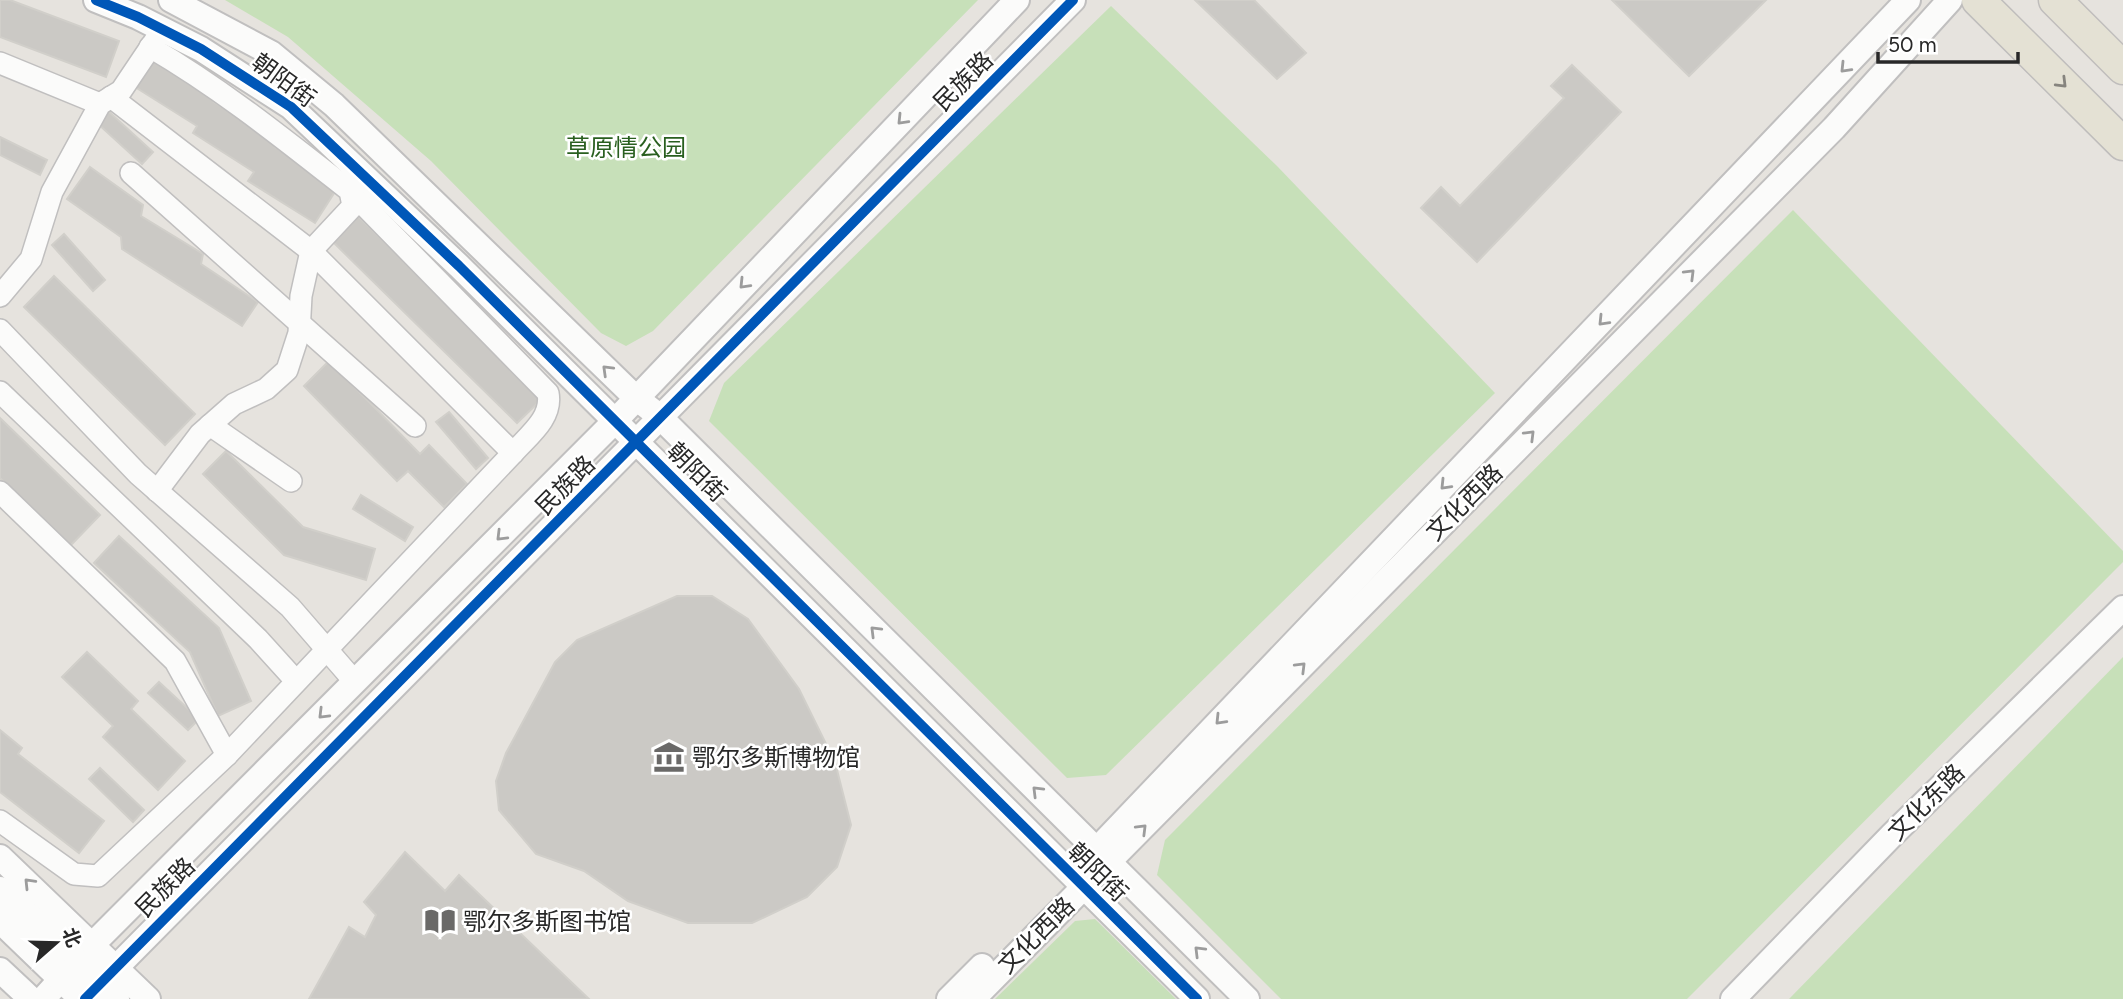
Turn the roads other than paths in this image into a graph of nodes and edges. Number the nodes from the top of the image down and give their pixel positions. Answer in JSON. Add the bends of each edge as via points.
{"nodes":[{"id":1,"x":96,"y":0,"type":"edge"},
{"id":2,"x":171,"y":0,"type":"edge"},
{"id":3,"x":1017,"y":0,"type":"edge"},
{"id":4,"x":1073,"y":0,"type":"edge"},
{"id":5,"x":1908,"y":0,"type":"edge"},
{"id":6,"x":1950,"y":0,"type":"edge"},
{"id":7,"x":1979,"y":0,"type":"edge"},
{"id":8,"x":2055,"y":0,"type":"edge"},
{"id":9,"x":156,"y":38,"type":"junction"},
{"id":10,"x":0,"y":63,"type":"edge"},
{"id":11,"x":2123,"y":68,"type":"edge"},
{"id":12,"x":105,"y":101,"type":"junction"},
{"id":13,"x":2123,"y":144,"type":"edge"},
{"id":14,"x":131,"y":173,"type":"dead end"},
{"id":15,"x":350,"y":191,"type":"junction"},
{"id":16,"x":311,"y":251,"type":"junction"},
{"id":17,"x":0,"y":296,"type":"edge"},
{"id":18,"x":299,"y":323,"type":"junction"},
{"id":19,"x":0,"y":330,"type":"edge"},
{"id":20,"x":0,"y":392,"type":"edge"},
{"id":21,"x":635,"y":397,"type":"junction"},
{"id":22,"x":659,"y":416,"type":"junction"},
{"id":23,"x":614,"y":422,"type":"junction"},
{"id":24,"x":210,"y":425,"type":"junction"},
{"id":25,"x":415,"y":426,"type":"dead end"},
{"id":26,"x":637,"y":442,"type":"junction"},
{"id":27,"x":513,"y":453,"type":"junction"},
{"id":28,"x":291,"y":481,"type":"dead end"},
{"id":29,"x":157,"y":491,"type":"junction"},
{"id":30,"x":0,"y":492,"type":"edge"},
{"id":31,"x":2123,"y":608,"type":"edge"},
{"id":32,"x":2123,"y":628,"type":"edge"},
{"id":33,"x":325,"y":650,"type":"junction"},
{"id":34,"x":296,"y":681,"type":"junction"},
{"id":35,"x":355,"y":682,"type":"junction"},
{"id":36,"x":227,"y":754,"type":"junction"},
{"id":37,"x":0,"y":821,"type":"edge"},
{"id":38,"x":1102,"y":856,"type":"junction"},
{"id":39,"x":0,"y":857,"type":"edge"},
{"id":40,"x":1077,"y":882,"type":"junction"},
{"id":41,"x":0,"y":891,"type":"edge"},
{"id":42,"x":0,"y":918,"type":"edge"},
{"id":43,"x":77,"y":962,"type":"junction"},
{"id":44,"x":0,"y":970,"type":"edge"},
{"id":45,"x":100,"y":989,"type":"edge"},
{"id":46,"x":31,"y":999,"type":"edge"},
{"id":47,"x":43,"y":999,"type":"edge"},
{"id":48,"x":148,"y":999,"type":"edge"},
{"id":49,"x":949,"y":999,"type":"edge"},
{"id":50,"x":973,"y":999,"type":"edge"},
{"id":51,"x":1197,"y":999,"type":"edge"},
{"id":52,"x":1247,"y":999,"type":"edge"},
{"id":53,"x":1733,"y":999,"type":"edge"},
{"id":54,"x":1754,"y":999,"type":"edge"}],
"edges":[{"from":1,"to":9,"type":"street","name":"朝阳街"},
{"from":21,"to":2,"type":"street","name":"朝阳街","one_way":true,"via":[[334,105],[271,53]]},
{"from":3,"to":21,"type":"street","name":"民族路","one_way":true},
{"from":4,"to":22,"type":"street","name":"民族路"},
{"from":5,"to":38,"type":"street","name":"文化西路","one_way":true},
{"from":38,"to":6,"type":"street","name":"文化西路","one_way":true,"via":[[1834,128]]},
{"from":7,"to":13,"type":"main road","one_way":true},
{"from":8,"to":11,"type":"main road"},
{"from":9,"to":12,"type":"street","via":[[121,91]]},
{"from":9,"to":15,"type":"street"},
{"from":9,"to":23,"type":"street","name":"朝阳街","via":[[201,49],[291,107],[459,265]]},
{"from":10,"to":12,"type":"street"},
{"from":12,"to":16,"type":"street"},
{"from":12,"to":17,"type":"street","via":[[52,192],[31,258]]},
{"from":14,"to":18,"type":"street"},
{"from":15,"to":16,"type":"street","via":[[353,206]]},
{"from":15,"to":27,"type":"street","via":[[548,393],[547,415]]},
{"from":16,"to":18,"type":"street"},
{"from":16,"to":27,"type":"street"},
{"from":18,"to":24,"type":"street","via":[[287,370]]},
{"from":18,"to":25,"type":"street"},
{"from":19,"to":29,"type":"street"},
{"from":20,"to":34,"type":"street","via":[[258,639]]},
{"from":21,"to":22,"type":"street","name":"朝阳街"},
{"from":21,"to":23,"type":"street","name":"民族路"},
{"from":22,"to":26,"type":"street","name":"民族路"},
{"from":38,"to":22,"type":"street","name":"朝阳街","one_way":true},
{"from":23,"to":26,"type":"street","name":"朝阳街"},
{"from":23,"to":35,"type":"street","name":"民族路","one_way":true},
{"from":24,"to":28,"type":"street"},
{"from":24,"to":29,"type":"street"},
{"from":26,"to":40,"type":"street","name":"朝阳街"},
{"from":26,"to":45,"type":"street","name":"民族路"},
{"from":27,"to":33,"type":"street"},
{"from":29,"to":33,"type":"street","via":[[290,607]]},
{"from":30,"to":36,"type":"street","via":[[175,661]]},
{"from":31,"to":53,"type":"street","name":"文化东路"},
{"from":32,"to":54,"type":"street","name":"文化东路"},
{"from":33,"to":34,"type":"street"},
{"from":33,"to":35,"type":"street"},
{"from":34,"to":36,"type":"street"},
{"from":35,"to":43,"type":"street","name":"民族路","one_way":true},
{"from":36,"to":37,"type":"street","via":[[98,876],[74,874]]},
{"from":38,"to":40,"type":"street","name":"文化西路"},
{"from":52,"to":38,"type":"street","name":"朝阳街","one_way":true},
{"from":43,"to":39,"type":"street","one_way":true},
{"from":40,"to":49,"type":"street","name":"文化西路"},
{"from":40,"to":50,"type":"street","name":"文化西路"},
{"from":40,"to":51,"type":"street","name":"朝阳街"},
{"from":41,"to":43,"type":"main road"},
{"from":42,"to":43,"type":"main road"},
{"from":43,"to":45,"type":"main road"},
{"from":43,"to":45,"type":"street"},
{"from":43,"to":47,"type":"street","name":"民族路"},
{"from":44,"to":46,"type":"street"},
{"from":45,"to":48,"type":"street"}]}
